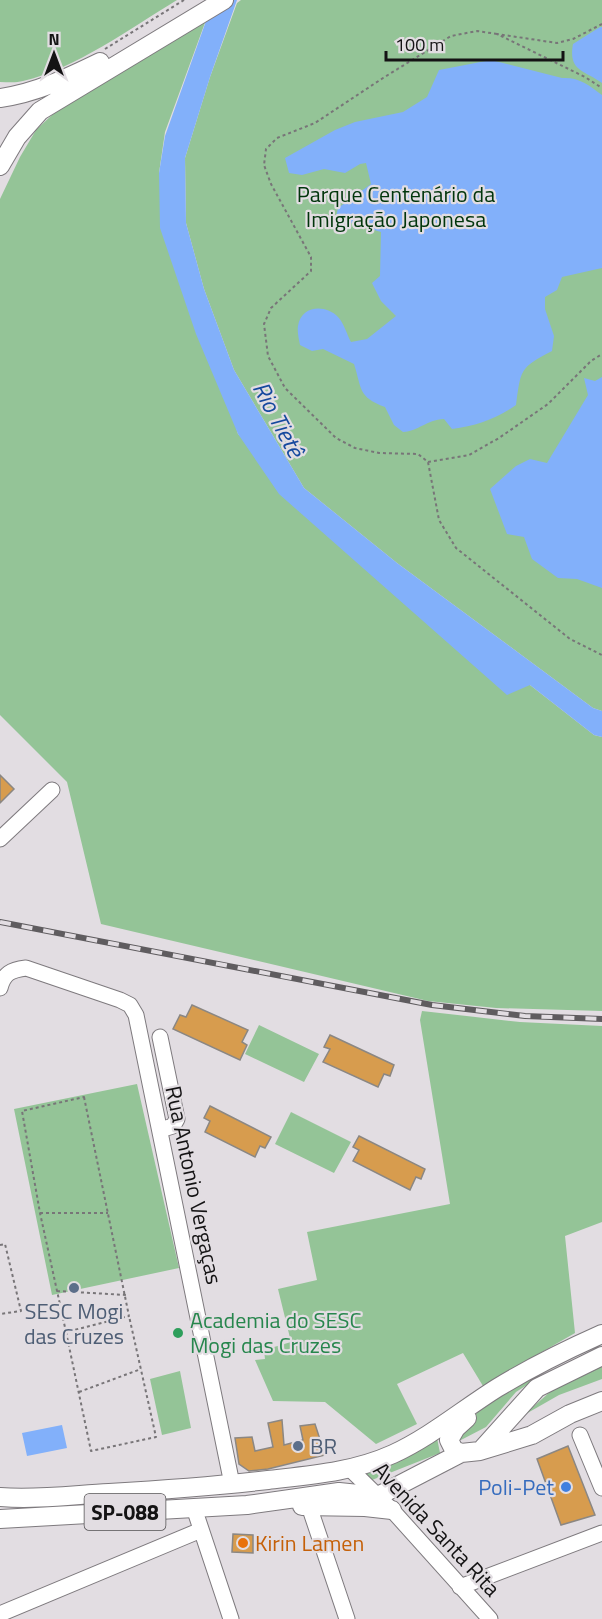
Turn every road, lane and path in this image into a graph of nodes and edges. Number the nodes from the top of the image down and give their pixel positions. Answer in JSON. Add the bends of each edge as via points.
{"nodes":[{"id":1,"x":204,"y":0,"type":"edge"},
{"id":2,"x":224,"y":0,"type":"edge"},
{"id":3,"x":184,"y":19,"type":"junction"},
{"id":4,"x":602,"y":24,"type":"edge"},
{"id":5,"x":497,"y":34,"type":"junction"},
{"id":6,"x":602,"y":88,"type":"edge"},
{"id":7,"x":0,"y":98,"type":"edge"},
{"id":8,"x":0,"y":166,"type":"edge"},
{"id":9,"x":602,"y":354,"type":"edge"},
{"id":10,"x":428,"y":462,"type":"junction"},
{"id":11,"x":602,"y":655,"type":"edge"},
{"id":12,"x":52,"y":790,"type":"dead end"},
{"id":13,"x":0,"y":839,"type":"edge"},
{"id":14,"x":0,"y":988,"type":"edge"},
{"id":15,"x":160,"y":1037,"type":"dead end"},
{"id":16,"x":160,"y":1130,"type":"junction"},
{"id":17,"x":40,"y":1213,"type":"junction"},
{"id":18,"x":108,"y":1213,"type":"junction"},
{"id":19,"x":0,"y":1245,"type":"edge"},
{"id":20,"x":57,"y":1292,"type":"junction"},
{"id":21,"x":126,"y":1295,"type":"junction"},
{"id":22,"x":0,"y":1314,"type":"edge"},
{"id":23,"x":129,"y":1316,"type":"junction"},
{"id":24,"x":66,"y":1332,"type":"junction"},
{"id":25,"x":602,"y":1334,"type":"edge"},
{"id":26,"x":602,"y":1356,"type":"edge"},
{"id":27,"x":141,"y":1369,"type":"junction"},
{"id":28,"x":495,"y":1389,"type":"junction"},
{"id":29,"x":79,"y":1392,"type":"junction"},
{"id":30,"x":602,"y":1401,"type":"edge"},
{"id":31,"x":580,"y":1435,"type":"dead end"},
{"id":32,"x":470,"y":1452,"type":"junction"},
{"id":33,"x":350,"y":1469,"type":"junction"},
{"id":34,"x":232,"y":1484,"type":"junction"},
{"id":35,"x":602,"y":1488,"type":"edge"},
{"id":36,"x":378,"y":1496,"type":"junction"},
{"id":37,"x":0,"y":1497,"type":"edge"},
{"id":38,"x":250,"y":1505,"type":"junction"},
{"id":39,"x":309,"y":1506,"type":"junction"},
{"id":40,"x":194,"y":1508,"type":"junction"},
{"id":41,"x":392,"y":1510,"type":"junction"},
{"id":42,"x":0,"y":1519,"type":"edge"},
{"id":43,"x":201,"y":1530,"type":"junction"},
{"id":44,"x":602,"y":1533,"type":"edge"},
{"id":45,"x":460,"y":1587,"type":"junction"},
{"id":46,"x":0,"y":1614,"type":"edge"},
{"id":47,"x":231,"y":1619,"type":"edge"},
{"id":48,"x":347,"y":1619,"type":"edge"},
{"id":49,"x":490,"y":1619,"type":"edge"}],
"edges":[{"from":1,"to":3,"type":"main road"},
{"from":2,"to":3,"type":"main road"},
{"from":3,"to":7,"type":"main road","via":[[63,80],[33,92]]},
{"from":3,"to":8,"type":"main road","via":[[40,111],[17,137]]},
{"from":4,"to":5,"type":"path","via":[[557,43]]},
{"from":5,"to":6,"type":"path"},
{"from":5,"to":10,"type":"path","via":[[477,31],[451,36],[315,123],[277,138],[266,149],[264,165],[311,257],[311,271],[271,308],[264,324],[268,356],[285,388],[336,438],[355,448],[379,453],[418,454]]},
{"from":9,"to":10,"type":"path","via":[[548,404],[499,438],[469,455]]},
{"from":10,"to":11,"type":"path","via":[[439,520],[456,548],[570,639]]},
{"from":12,"to":13,"type":"street"},
{"from":14,"to":16,"type":"street","name":"Rua Antonio Vergaças","via":[[11,970],[26,968],[130,1005],[136,1015]]},
{"from":15,"to":16,"type":"street","via":[[177,1119],[173,1126]]},
{"from":16,"to":34,"type":"street","name":"Rua Antonio Vergaças"},
{"from":17,"to":18,"type":"path"},
{"from":17,"to":18,"type":"path","via":[[22,1110],[84,1097]]},
{"from":17,"to":20,"type":"path"},
{"from":18,"to":21,"type":"path"},
{"from":19,"to":22,"type":"path","via":[[5,1244],[21,1311]]},
{"from":20,"to":21,"type":"path"},
{"from":20,"to":24,"type":"path"},
{"from":21,"to":23,"type":"path"},
{"from":23,"to":24,"type":"path"},
{"from":23,"to":27,"type":"path"},
{"from":24,"to":29,"type":"path"},
{"from":25,"to":28,"type":"main road","number":"SP-088"},
{"from":26,"to":32,"type":"main road","via":[[537,1388]]},
{"from":27,"to":29,"type":"path"},
{"from":27,"to":29,"type":"path","via":[[156,1437],[91,1451]]},
{"from":28,"to":32,"type":"main road","via":[[451,1434],[449,1440],[454,1450]]},
{"from":28,"to":33,"type":"main road","number":"SP-088","via":[[426,1437]]},
{"from":30,"to":32,"type":"main road","via":[[532,1435]]},
{"from":31,"to":35,"type":"street"},
{"from":32,"to":36,"type":"main road"},
{"from":33,"to":34,"type":"main road","number":"SP-088"},
{"from":33,"to":36,"type":"street","name":"Avenida Santa Rita"},
{"from":34,"to":37,"type":"main road","number":"SP-088"},
{"from":36,"to":38,"type":"main road","number":"SP-088","via":[[339,1492]]},
{"from":36,"to":41,"type":"street","name":"Avenida Santa Rita"},
{"from":38,"to":39,"type":"main road"},
{"from":38,"to":40,"type":"main road","number":"SP-088"},
{"from":39,"to":41,"type":"main road"},
{"from":39,"to":48,"type":"street"},
{"from":40,"to":42,"type":"main road","number":"SP-088"},
{"from":40,"to":43,"type":"street"},
{"from":41,"to":45,"type":"street","name":"Avenida Santa Rita"},
{"from":43,"to":46,"type":"street"},
{"from":43,"to":47,"type":"street"},
{"from":44,"to":45,"type":"street"},
{"from":45,"to":49,"type":"street","name":"Avenida Santa Rita"}]}
